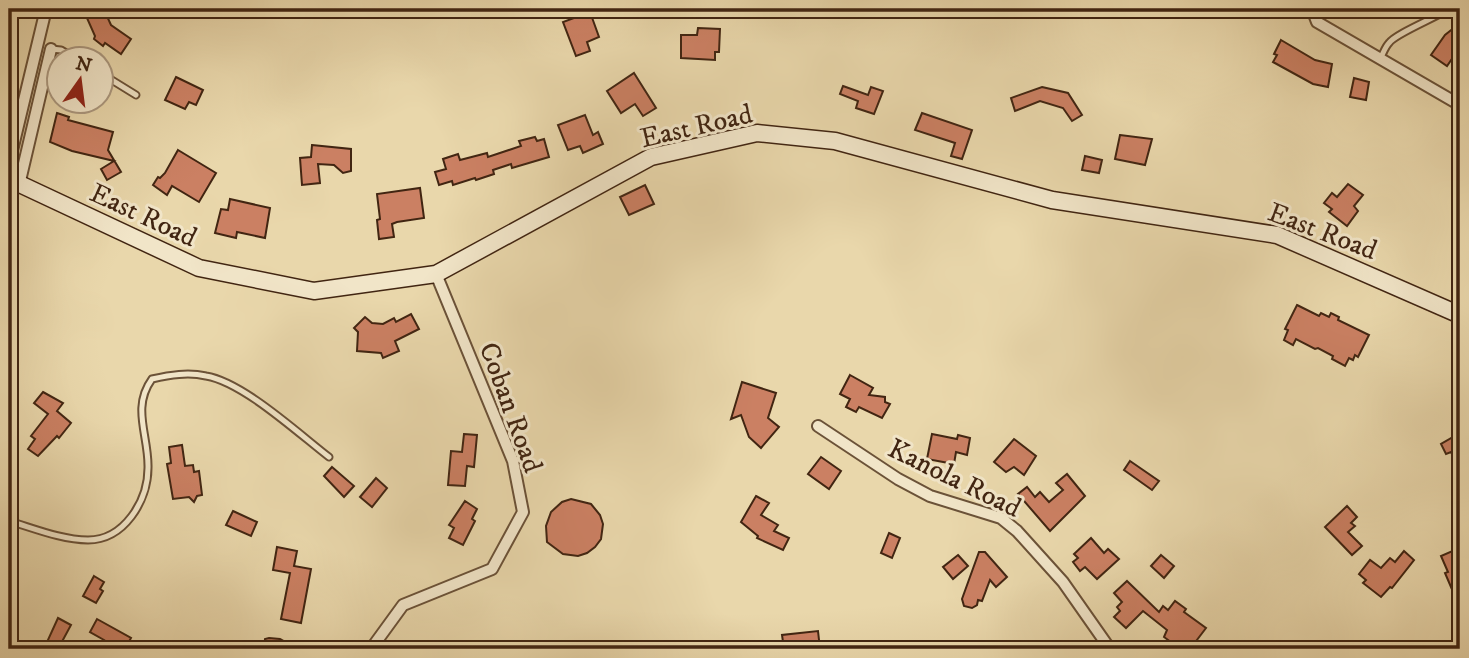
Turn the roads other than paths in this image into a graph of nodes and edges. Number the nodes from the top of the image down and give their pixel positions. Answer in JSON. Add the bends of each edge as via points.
{"nodes":[{"id":1,"x":46,"y":9,"type":"edge"},
{"id":2,"x":1312,"y":9,"type":"edge"},
{"id":3,"x":1449,"y":9,"type":"edge"},
{"id":4,"x":1381,"y":59,"type":"junction"},
{"id":5,"x":46,"y":67,"type":"edge"},
{"id":6,"x":116,"y":83,"type":"edge"},
{"id":7,"x":136,"y":95,"type":"dead end"},
{"id":8,"x":1460,"y":105,"type":"edge"},
{"id":9,"x":9,"y":163,"type":"edge"},
{"id":10,"x":14,"y":182,"type":"edge"},
{"id":11,"x":436,"y":274,"type":"junction"},
{"id":12,"x":1460,"y":315,"type":"edge"},
{"id":13,"x":818,"y":426,"type":"dead end"},
{"id":14,"x":329,"y":457,"type":"dead end"},
{"id":15,"x":9,"y":521,"type":"edge"},
{"id":16,"x":371,"y":649,"type":"edge"},
{"id":17,"x":1110,"y":649,"type":"edge"}],
"edges":[{"from":1,"to":9,"type":"street"},
{"from":2,"to":4,"type":"street","via":[[1317,22]]},
{"from":3,"to":4,"type":"lane","via":[[1389,42]]},
{"from":4,"to":8,"type":"street"},
{"from":5,"to":10,"type":"street"},
{"from":6,"to":7,"type":"lane"},
{"from":10,"to":11,"type":"street","name":"East Road","via":[[199,268],[314,291]]},
{"from":11,"to":12,"type":"street","name":"East Road","via":[[651,157],[757,133],[835,141],[1052,200],[1278,235]]},
{"from":11,"to":16,"type":"street","name":"Coban Road","via":[[513,461],[523,512],[492,569],[404,605]]},
{"from":13,"to":17,"type":"street","name":"Kanola Road","via":[[930,496],[1001,518],[1063,582]]},
{"from":14,"to":15,"type":"lane","via":[[232,386],[208,376],[164,376],[152,379],[144,391],[141,420],[148,468],[129,521],[112,534],[89,540]]}]}
